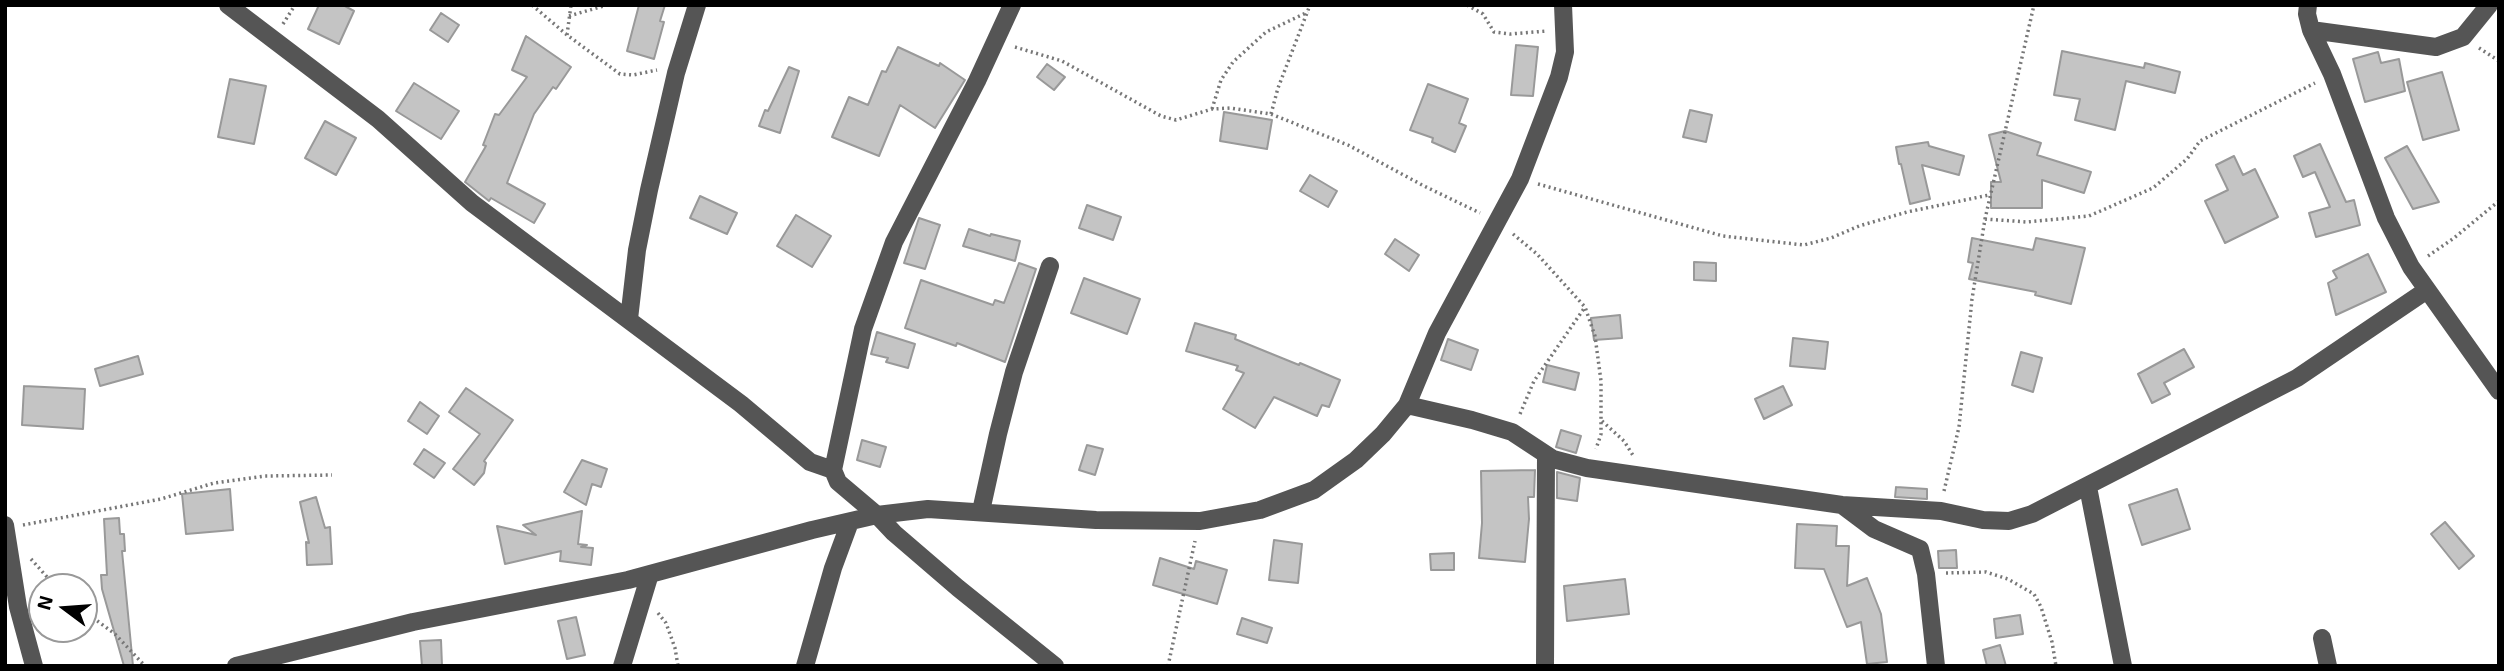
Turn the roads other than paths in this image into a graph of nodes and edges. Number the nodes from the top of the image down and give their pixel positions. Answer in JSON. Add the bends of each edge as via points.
{"nodes":[{"id":1,"x":228,"y":5,"type":"edge"},
{"id":2,"x":697,"y":5,"type":"edge"},
{"id":3,"x":1012,"y":5,"type":"edge"},
{"id":4,"x":1563,"y":5,"type":"edge"},
{"id":5,"x":2308,"y":5,"type":"edge"},
{"id":6,"x":2489,"y":5,"type":"edge"},
{"id":7,"x":2311,"y":30,"type":"junction"},
{"id":8,"x":1050,"y":266,"type":"dead end"},
{"id":9,"x":2427,"y":290,"type":"junction"},
{"id":10,"x":629,"y":319,"type":"junction"},
{"id":11,"x":2499,"y":391,"type":"edge"},
{"id":12,"x":1407,"y":405,"type":"junction"},
{"id":13,"x":1546,"y":455,"type":"junction"},
{"id":14,"x":832,"y":470,"type":"junction"},
{"id":15,"x":2088,"y":486,"type":"junction"},
{"id":16,"x":1842,"y":505,"type":"junction"},
{"id":17,"x":981,"y":511,"type":"junction"},
{"id":18,"x":877,"y":515,"type":"junction"},
{"id":19,"x":850,"y":522,"type":"junction"},
{"id":20,"x":7,"y":530,"type":"edge"},
{"id":21,"x":650,"y":574,"type":"junction"},
{"id":22,"x":2322,"y":638,"type":"dead end"},
{"id":23,"x":34,"y":666,"type":"edge"},
{"id":24,"x":236,"y":666,"type":"edge"},
{"id":25,"x":622,"y":666,"type":"edge"},
{"id":26,"x":805,"y":666,"type":"edge"},
{"id":27,"x":1055,"y":666,"type":"edge"},
{"id":28,"x":1545,"y":666,"type":"edge"},
{"id":29,"x":1936,"y":666,"type":"edge"},
{"id":30,"x":2123,"y":666,"type":"edge"},
{"id":31,"x":2328,"y":666,"type":"edge"}],
"edges":[{"from":1,"to":10,"type":"street","via":[[378,119],[472,203]]},
{"from":2,"to":10,"type":"street","via":[[676,73],[637,250]]},
{"from":3,"to":14,"type":"street","via":[[894,242],[863,330]]},
{"from":4,"to":12,"type":"street","via":[[1565,52],[1559,77],[1520,179],[1437,333]]},
{"from":5,"to":7,"type":"street"},
{"from":6,"to":7,"type":"street","via":[[2463,37],[2436,47]]},
{"from":7,"to":9,"type":"street","via":[[2386,218]]},
{"from":8,"to":17,"type":"street","via":[[1014,372]]},
{"from":9,"to":11,"type":"street"},
{"from":9,"to":15,"type":"street","via":[[2297,377]]},
{"from":10,"to":14,"type":"street","via":[[810,462]]},
{"from":12,"to":13,"type":"street","via":[[1512,432]]},
{"from":12,"to":17,"type":"street","via":[[1356,460],[1314,490],[1259,510],[1200,521],[1096,520]]},
{"from":13,"to":16,"type":"street","via":[[1587,468]]},
{"from":13,"to":28,"type":"street"},
{"from":14,"to":18,"type":"street","via":[[838,482]]},
{"from":15,"to":16,"type":"street","via":[[2009,521]]},
{"from":15,"to":30,"type":"street"},
{"from":16,"to":29,"type":"street","via":[[1874,529],[1920,550]]},
{"from":17,"to":18,"type":"street","via":[[928,509]]},
{"from":18,"to":19,"type":"street"},
{"from":18,"to":27,"type":"street"},
{"from":19,"to":21,"type":"street"},
{"from":19,"to":26,"type":"street"},
{"from":20,"to":23,"type":"street","via":[[18,607]]},
{"from":21,"to":24,"type":"street","via":[[413,622]]},
{"from":21,"to":25,"type":"street"},
{"from":22,"to":31,"type":"street"}]}
